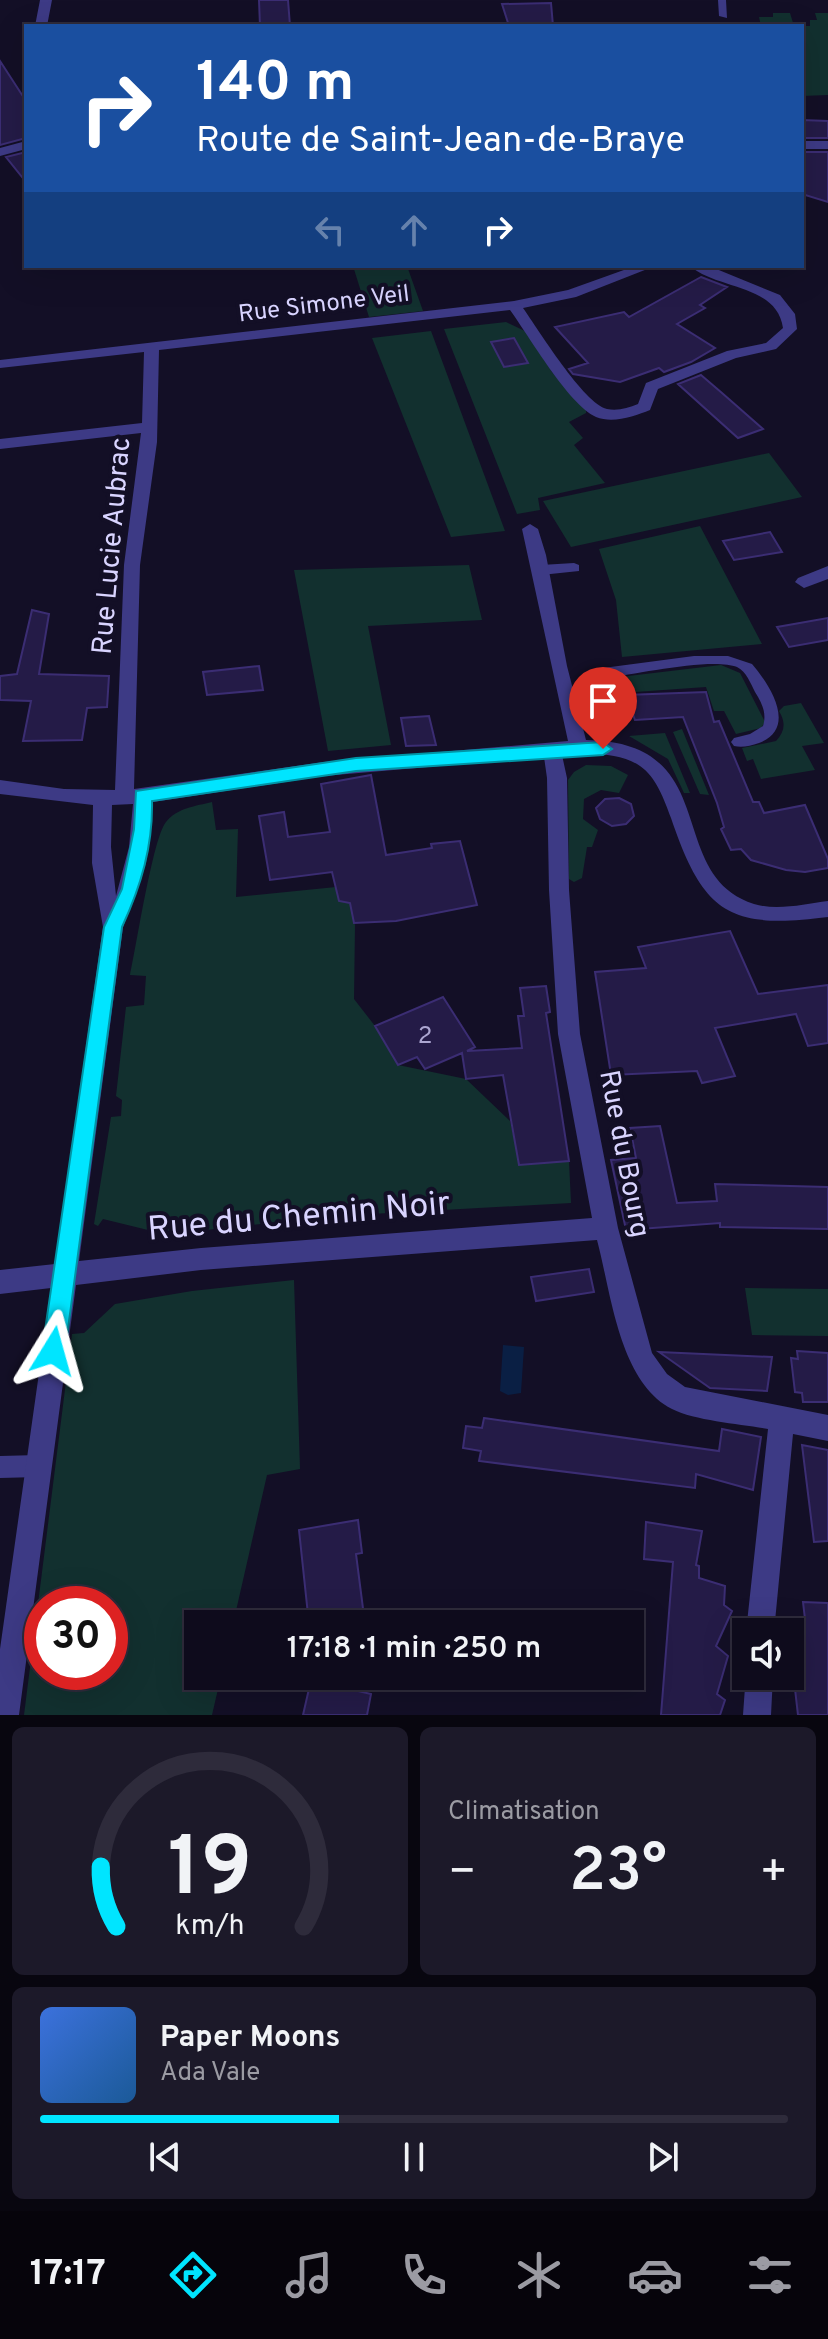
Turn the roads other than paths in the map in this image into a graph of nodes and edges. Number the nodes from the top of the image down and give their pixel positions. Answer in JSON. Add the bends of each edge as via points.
{"nodes":[{"id":1,"x":46,"y":0,"type":"edge"},
{"id":2,"x":722,"y":0,"type":"edge"},
{"id":3,"x":724,"y":16,"type":"dead end"},
{"id":4,"x":41,"y":24,"type":"edge"},
{"id":5,"x":804,"y":145,"type":"edge"},
{"id":6,"x":828,"y":145,"type":"edge"},
{"id":7,"x":24,"y":146,"type":"edge"},
{"id":8,"x":0,"y":152,"type":"edge"},
{"id":9,"x":642,"y":268,"type":"edge"},
{"id":10,"x":702,"y":268,"type":"edge"},
{"id":11,"x":514,"y":305,"type":"junction"},
{"id":12,"x":152,"y":348,"type":"junction"},
{"id":13,"x":0,"y":364,"type":"edge"},
{"id":14,"x":150,"y":427,"type":"junction"},
{"id":15,"x":0,"y":444,"type":"edge"},
{"id":16,"x":530,"y":529,"type":"dead end"},
{"id":17,"x":574,"y":568,"type":"dead end"},
{"id":18,"x":541,"y":570,"type":"junction"},
{"id":19,"x":828,"y":572,"type":"edge"},
{"id":20,"x":804,"y":582,"type":"dead end"},
{"id":21,"x":566,"y":692,"type":"junction"},
{"id":22,"x":739,"y":742,"type":"dead end"},
{"id":23,"x":579,"y":749,"type":"junction"},
{"id":24,"x":552,"y":751,"type":"junction"},
{"id":25,"x":0,"y":787,"type":"edge"},
{"id":26,"x":134,"y":796,"type":"junction"},
{"id":27,"x":103,"y":798,"type":"junction"},
{"id":28,"x":828,"y":909,"type":"edge"},
{"id":29,"x":113,"y":927,"type":"junction"},
{"id":30,"x":606,"y":1228,"type":"junction"},
{"id":31,"x":64,"y":1276,"type":"junction"},
{"id":32,"x":0,"y":1282,"type":"edge"},
{"id":33,"x":782,"y":1419,"type":"junction"},
{"id":34,"x":828,"y":1428,"type":"edge"},
{"id":35,"x":38,"y":1466,"type":"junction"},
{"id":36,"x":0,"y":1467,"type":"edge"},
{"id":37,"x":761,"y":1618,"type":"edge"},
{"id":38,"x":758,"y":1690,"type":"edge"},
{"id":39,"x":5,"y":1715,"type":"edge"},
{"id":40,"x":757,"y":1715,"type":"edge"}],
"edges":[{"from":1,"to":4,"type":"street"},
{"from":2,"to":3,"type":"lane"},
{"from":5,"to":6,"type":"street"},
{"from":7,"to":8,"type":"street"},
{"from":9,"to":11,"type":"street","name":"Rue Simone Veil","via":[[571,294]]},
{"from":10,"to":11,"type":"street","via":[[775,298],[788,314],[790,329],[771,346],[732,354],[651,386],[645,407],[626,414],[600,413],[572,388]]},
{"from":11,"to":12,"type":"street","name":"Rue Simone Veil"},
{"from":12,"to":13,"type":"street","name":"Rue Simone Veil"},
{"from":12,"to":14,"type":"street","name":"Rue Lucie Aubrac"},
{"from":14,"to":15,"type":"street"},
{"from":14,"to":26,"type":"street","name":"Rue Lucie Aubrac","via":[[132,565]]},
{"from":16,"to":18,"type":"street"},
{"from":17,"to":18,"type":"lane"},
{"from":18,"to":21,"type":"street"},
{"from":19,"to":20,"type":"street"},
{"from":21,"to":22,"type":"lane","via":[[590,691],[603,673],[741,663],[769,701],[773,722],[765,735]]},
{"from":21,"to":23,"type":"street"},
{"from":23,"to":24,"type":"street"},
{"from":23,"to":28,"type":"street","via":[[622,750],[658,770],[704,881],[724,901],[761,913]]},
{"from":24,"to":26,"type":"street","via":[[356,765]]},
{"from":24,"to":30,"type":"street","name":"Rue du Bourg","via":[[569,1034]]},
{"from":25,"to":27,"type":"street"},
{"from":26,"to":27,"type":"street"},
{"from":26,"to":29,"type":"street","name":"Rue Lucie Aubrac","via":[[143,829],[131,889]]},
{"from":27,"to":29,"type":"street","via":[[103,893]]},
{"from":29,"to":31,"type":"street"},
{"from":30,"to":31,"type":"street","name":"Rue du Chemin Noir","via":[[213,1258]]},
{"from":30,"to":33,"type":"street","name":"Rue du Bourg","via":[[641,1359],[658,1383],[679,1399]]},
{"from":31,"to":32,"type":"street","name":"Rue du Chemin Noir"},
{"from":31,"to":35,"type":"street"},
{"from":33,"to":34,"type":"street","name":"Rue du Bourg"},
{"from":33,"to":37,"type":"street"},
{"from":35,"to":36,"type":"lane"},
{"from":35,"to":39,"type":"street"},
{"from":38,"to":40,"type":"street"}]}
